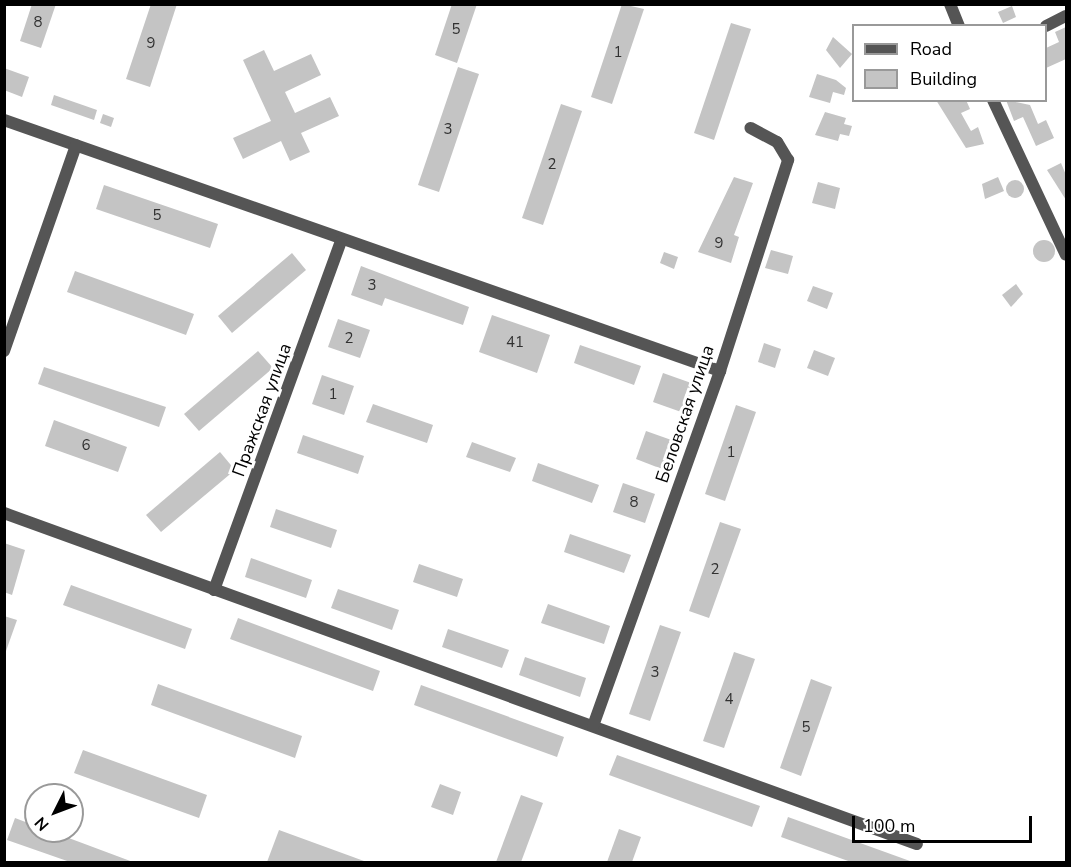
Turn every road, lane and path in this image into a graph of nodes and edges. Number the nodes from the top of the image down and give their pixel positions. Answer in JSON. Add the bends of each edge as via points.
{"nodes":[{"id":1,"x":950,"y":4,"type":"edge"},
{"id":2,"x":1066,"y":16,"type":"edge"},
{"id":3,"x":957,"y":24,"type":"edge"},
{"id":4,"x":1047,"y":26,"type":"edge"},
{"id":5,"x":994,"y":102,"type":"edge"},
{"id":6,"x":4,"y":120,"type":"edge"},
{"id":7,"x":751,"y":128,"type":"dead end"},
{"id":8,"x":76,"y":145,"type":"junction"},
{"id":9,"x":341,"y":240,"type":"junction"},
{"id":10,"x":1066,"y":255,"type":"edge"},
{"id":11,"x":4,"y":351,"type":"edge"},
{"id":12,"x":720,"y":371,"type":"junction"},
{"id":13,"x":4,"y":513,"type":"edge"},
{"id":14,"x":214,"y":590,"type":"junction"},
{"id":15,"x":593,"y":726,"type":"junction"},
{"id":16,"x":917,"y":844,"type":"dead end"}],
"edges":[{"from":1,"to":3,"type":"street"},
{"from":2,"to":4,"type":"street"},
{"from":5,"to":10,"type":"street"},
{"from":6,"to":8,"type":"street"},
{"from":7,"to":12,"type":"street","name":"Беловская улица","via":[[777,142],[788,160]]},
{"from":8,"to":9,"type":"street"},
{"from":8,"to":11,"type":"street"},
{"from":9,"to":12,"type":"street"},
{"from":9,"to":14,"type":"street","name":"Пражская улица"},
{"from":12,"to":15,"type":"street","name":"Беловская улица"},
{"from":13,"to":14,"type":"street"},
{"from":14,"to":15,"type":"street"},
{"from":15,"to":16,"type":"street"}]}
